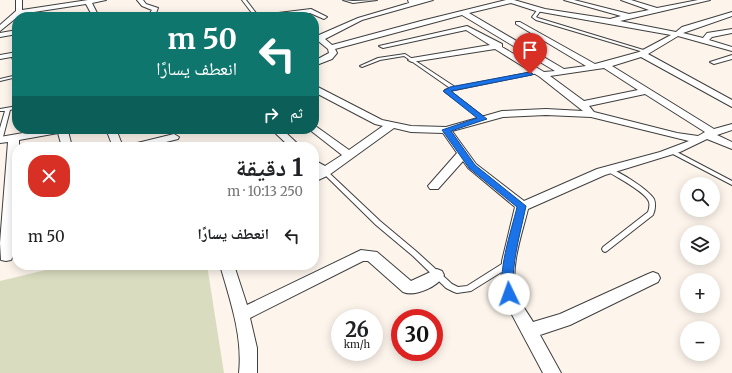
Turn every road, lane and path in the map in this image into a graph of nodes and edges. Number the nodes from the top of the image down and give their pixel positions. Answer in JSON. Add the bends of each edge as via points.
{"nodes":[{"id":1,"x":19,"y":0,"type":"edge"},
{"id":2,"x":103,"y":0,"type":"edge"},
{"id":3,"x":140,"y":0,"type":"edge"},
{"id":4,"x":244,"y":0,"type":"edge"},
{"id":5,"x":345,"y":0,"type":"edge"},
{"id":6,"x":375,"y":0,"type":"edge"},
{"id":7,"x":405,"y":0,"type":"edge"},
{"id":8,"x":430,"y":0,"type":"edge"},
{"id":9,"x":567,"y":0,"type":"edge"},
{"id":10,"x":624,"y":0,"type":"edge"},
{"id":11,"x":669,"y":0,"type":"edge"},
{"id":12,"x":707,"y":0,"type":"edge"},
{"id":13,"x":510,"y":1,"type":"edge"},
{"id":14,"x":88,"y":2,"type":"junction"},
{"id":15,"x":418,"y":2,"type":"junction"},
{"id":16,"x":684,"y":5,"type":"junction"},
{"id":17,"x":539,"y":10,"type":"junction"},
{"id":18,"x":657,"y":10,"type":"junction"},
{"id":19,"x":18,"y":12,"type":"edge"},
{"id":20,"x":30,"y":12,"type":"edge"},
{"id":21,"x":93,"y":12,"type":"edge"},
{"id":22,"x":154,"y":12,"type":"edge"},
{"id":23,"x":253,"y":12,"type":"edge"},
{"id":24,"x":290,"y":12,"type":"edge"},
{"id":25,"x":318,"y":12,"type":"edge"},
{"id":26,"x":462,"y":12,"type":"junction"},
{"id":27,"x":319,"y":13,"type":"edge"},
{"id":28,"x":732,"y":14,"type":"edge"},
{"id":29,"x":12,"y":15,"type":"edge"},
{"id":30,"x":629,"y":16,"type":"junction"},
{"id":31,"x":324,"y":17,"type":"dead end"},
{"id":32,"x":0,"y":18,"type":"edge"},
{"id":33,"x":12,"y":19,"type":"edge"},
{"id":34,"x":611,"y":22,"type":"junction"},
{"id":35,"x":518,"y":23,"type":"dead end"},
{"id":36,"x":0,"y":29,"type":"edge"},
{"id":37,"x":732,"y":31,"type":"edge"},
{"id":38,"x":12,"y":33,"type":"edge"},
{"id":39,"x":0,"y":35,"type":"edge"},
{"id":40,"x":676,"y":35,"type":"junction"},
{"id":41,"x":704,"y":41,"type":"junction"},
{"id":42,"x":732,"y":45,"type":"edge"},
{"id":43,"x":383,"y":46,"type":"dead end"},
{"id":44,"x":499,"y":46,"type":"junction"},
{"id":45,"x":721,"y":46,"type":"junction"},
{"id":46,"x":330,"y":48,"type":"junction"},
{"id":47,"x":732,"y":49,"type":"edge"},
{"id":48,"x":645,"y":53,"type":"junction"},
{"id":49,"x":12,"y":55,"type":"edge"},
{"id":50,"x":0,"y":57,"type":"edge"},
{"id":51,"x":732,"y":57,"type":"edge"},
{"id":52,"x":412,"y":60,"type":"junction"},
{"id":53,"x":319,"y":62,"type":"edge"},
{"id":54,"x":714,"y":62,"type":"dead end"},
{"id":55,"x":606,"y":65,"type":"junction"},
{"id":56,"x":362,"y":66,"type":"dead end"},
{"id":57,"x":594,"y":67,"type":"junction"},
{"id":58,"x":563,"y":72,"type":"junction"},
{"id":59,"x":541,"y":74,"type":"junction"},
{"id":60,"x":12,"y":77,"type":"edge"},
{"id":61,"x":0,"y":80,"type":"edge"},
{"id":62,"x":454,"y":88,"type":"junction"},
{"id":63,"x":319,"y":91,"type":"edge"},
{"id":64,"x":647,"y":91,"type":"junction"},
{"id":65,"x":582,"y":104,"type":"junction"},
{"id":66,"x":732,"y":104,"type":"edge"},
{"id":67,"x":12,"y":108,"type":"edge"},
{"id":68,"x":8,"y":109,"type":"junction"},
{"id":69,"x":0,"y":110,"type":"edge"},
{"id":70,"x":591,"y":114,"type":"junction"},
{"id":71,"x":483,"y":119,"type":"junction"},
{"id":72,"x":390,"y":126,"type":"junction"},
{"id":73,"x":732,"y":127,"type":"edge"},
{"id":74,"x":446,"y":130,"type":"junction"},
{"id":75,"x":319,"y":132,"type":"edge"},
{"id":76,"x":32,"y":134,"type":"edge"},
{"id":77,"x":282,"y":134,"type":"edge"},
{"id":78,"x":707,"y":136,"type":"junction"},
{"id":79,"x":14,"y":137,"type":"junction"},
{"id":80,"x":175,"y":138,"type":"edge"},
{"id":81,"x":0,"y":139,"type":"edge"},
{"id":82,"x":13,"y":142,"type":"edge"},
{"id":83,"x":156,"y":142,"type":"edge"},
{"id":84,"x":290,"y":142,"type":"edge"},
{"id":85,"x":732,"y":146,"type":"edge"},
{"id":86,"x":673,"y":152,"type":"junction"},
{"id":87,"x":12,"y":154,"type":"edge"},
{"id":88,"x":349,"y":155,"type":"junction"},
{"id":89,"x":462,"y":155,"type":"junction"},
{"id":90,"x":319,"y":167,"type":"edge"},
{"id":91,"x":609,"y":170,"type":"junction"},
{"id":92,"x":325,"y":172,"type":"junction"},
{"id":93,"x":319,"y":175,"type":"edge"},
{"id":94,"x":9,"y":180,"type":"edge"},
{"id":95,"x":732,"y":183,"type":"edge"},
{"id":96,"x":434,"y":186,"type":"dead end"},
{"id":97,"x":522,"y":206,"type":"junction"},
{"id":98,"x":605,"y":249,"type":"dead end"},
{"id":99,"x":8,"y":255,"type":"edge"},
{"id":100,"x":509,"y":263,"type":"junction"},
{"id":101,"x":228,"y":270,"type":"edge"},
{"id":102,"x":437,"y":275,"type":"junction"},
{"id":103,"x":653,"y":278,"type":"dead end"},
{"id":104,"x":241,"y":315,"type":"junction"},
{"id":105,"x":529,"y":331,"type":"junction"},
{"id":106,"x":248,"y":373,"type":"edge"},
{"id":107,"x":552,"y":373,"type":"edge"}],
"edges":[{"from":1,"to":19,"type":"street"},
{"from":2,"to":14,"type":"street"},
{"from":3,"to":22,"type":"street","via":[[142,4],[156,9]]},
{"from":4,"to":23,"type":"lane"},
{"from":5,"to":6,"type":"lane"},
{"from":7,"to":15,"type":"street"},
{"from":8,"to":15,"type":"street"},
{"from":9,"to":30,"type":"street"},
{"from":10,"to":18,"type":"street"},
{"from":11,"to":16,"type":"street"},
{"from":12,"to":16,"type":"street"},
{"from":13,"to":17,"type":"street"},
{"from":13,"to":26,"type":"street"},
{"from":14,"to":20,"type":"street"},
{"from":14,"to":21,"type":"street"},
{"from":15,"to":46,"type":"street","via":[[373,14],[336,29],[321,38]]},
{"from":16,"to":18,"type":"street"},
{"from":17,"to":34,"type":"street"},
{"from":17,"to":48,"type":"lane","via":[[534,17],[537,19]]},
{"from":18,"to":30,"type":"street"},
{"from":24,"to":25,"type":"street","via":[[313,8]]},
{"from":26,"to":46,"type":"street"},
{"from":26,"to":58,"type":"street"},
{"from":27,"to":31,"type":"street"},
{"from":28,"to":40,"type":"street","via":[[685,29]]},
{"from":29,"to":32,"type":"street"},
{"from":30,"to":34,"type":"street"},
{"from":33,"to":36,"type":"street"},
{"from":34,"to":40,"type":"street"},
{"from":35,"to":57,"type":"street"},
{"from":37,"to":41,"type":"street","via":[[714,33]]},
{"from":38,"to":39,"type":"street"},
{"from":40,"to":41,"type":"street"},
{"from":40,"to":48,"type":"street"},
{"from":41,"to":45,"type":"street"},
{"from":42,"to":45,"type":"street"},
{"from":43,"to":44,"type":"street","via":[[464,27]]},
{"from":44,"to":52,"type":"street"},
{"from":44,"to":59,"type":"street"},
{"from":45,"to":47,"type":"street"},
{"from":46,"to":53,"type":"street","via":[[332,55]]},
{"from":48,"to":55,"type":"street"},
{"from":48,"to":66,"type":"street"},
{"from":49,"to":50,"type":"street"},
{"from":51,"to":54,"type":"street"},
{"from":52,"to":56,"type":"lane","via":[[404,55],[397,55]]},
{"from":52,"to":62,"type":"lane"},
{"from":55,"to":57,"type":"street"},
{"from":55,"to":64,"type":"street"},
{"from":57,"to":58,"type":"street"},
{"from":58,"to":59,"type":"street"},
{"from":59,"to":62,"type":"lane"},
{"from":59,"to":65,"type":"street"},
{"from":60,"to":61,"type":"lane"},
{"from":62,"to":71,"type":"lane","via":[[447,93]]},
{"from":63,"to":72,"type":"street"},
{"from":64,"to":65,"type":"street"},
{"from":64,"to":78,"type":"street"},
{"from":65,"to":70,"type":"street"},
{"from":67,"to":68,"type":"lane"},
{"from":68,"to":69,"type":"lane"},
{"from":68,"to":81,"type":"lane"},
{"from":70,"to":71,"type":"street","via":[[518,113]]},
{"from":70,"to":78,"type":"street","via":[[678,136]]},
{"from":71,"to":74,"type":"street"},
{"from":72,"to":74,"type":"street"},
{"from":72,"to":88,"type":"street"},
{"from":73,"to":78,"type":"street"},
{"from":74,"to":89,"type":"street"},
{"from":75,"to":88,"type":"street"},
{"from":76,"to":79,"type":"street"},
{"from":77,"to":84,"type":"street"},
{"from":78,"to":85,"type":"street"},
{"from":78,"to":86,"type":"street"},
{"from":79,"to":81,"type":"street"},
{"from":79,"to":82,"type":"street"},
{"from":80,"to":83,"type":"street"},
{"from":86,"to":91,"type":"street"},
{"from":86,"to":95,"type":"lane"},
{"from":87,"to":94,"type":"street"},
{"from":88,"to":92,"type":"street"},
{"from":89,"to":96,"type":"street"},
{"from":89,"to":97,"type":"street"},
{"from":90,"to":92,"type":"street"},
{"from":91,"to":97,"type":"street"},
{"from":91,"to":98,"type":"lane","via":[[643,193],[651,200],[652,207],[651,213]]},
{"from":92,"to":93,"type":"street"},
{"from":92,"to":102,"type":"lane"},
{"from":94,"to":99,"type":"street"},
{"from":97,"to":100,"type":"street"},
{"from":100,"to":102,"type":"lane","via":[[463,291],[449,286]]},
{"from":100,"to":105,"type":"street","via":[[509,294]]},
{"from":101,"to":104,"type":"street"},
{"from":102,"to":104,"type":"street","via":[[419,286],[408,288],[372,256],[360,255]]},
{"from":103,"to":105,"type":"street","via":[[564,320]]},
{"from":104,"to":106,"type":"street","via":[[248,350]]},
{"from":105,"to":107,"type":"street"}]}
